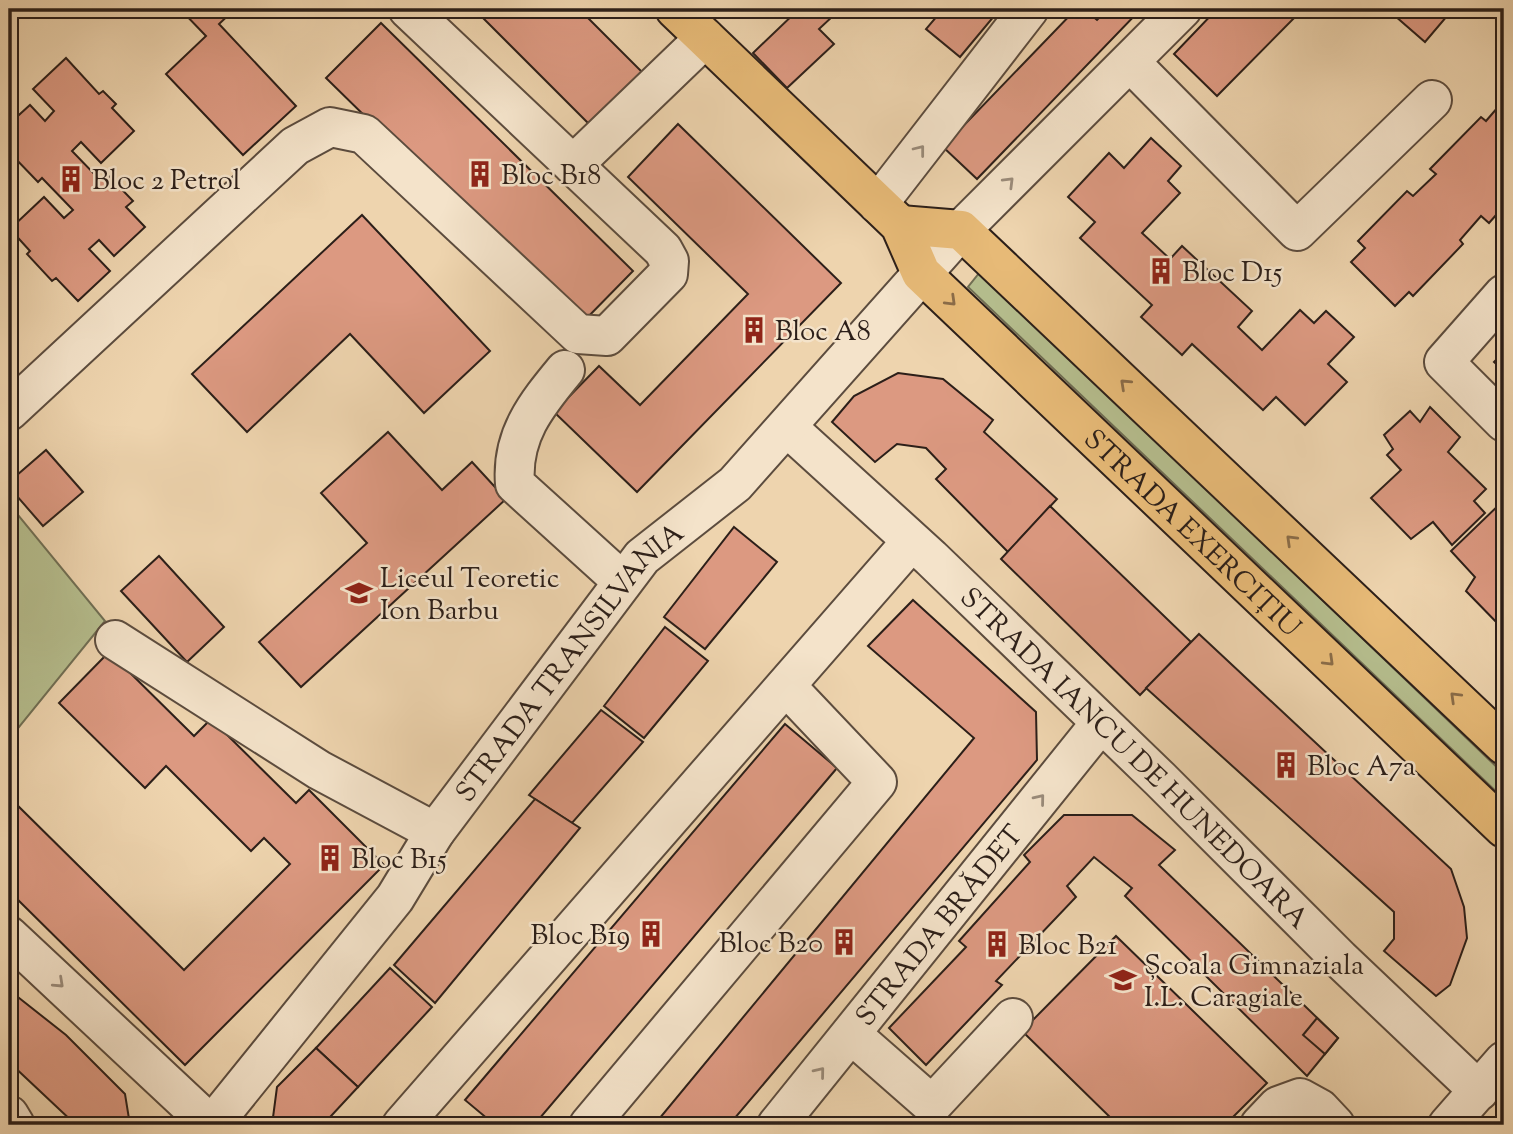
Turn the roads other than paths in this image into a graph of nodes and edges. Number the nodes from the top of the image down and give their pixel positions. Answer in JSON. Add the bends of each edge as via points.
{"nodes":[{"id":1,"x":408,"y":9,"type":"edge"},
{"id":2,"x":675,"y":9,"type":"edge"},
{"id":3,"x":1029,"y":9,"type":"edge"},
{"id":4,"x":1182,"y":9,"type":"edge"},
{"id":5,"x":705,"y":38,"type":"junction"},
{"id":6,"x":1129,"y":62,"type":"junction"},
{"id":7,"x":1432,"y":100,"type":"dead end"},
{"id":8,"x":573,"y":165,"type":"junction"},
{"id":9,"x":889,"y":215,"type":"junction"},
{"id":10,"x":961,"y":230,"type":"junction"},
{"id":11,"x":921,"y":272,"type":"junction"},
{"id":12,"x":1504,"y":294,"type":"edge"},
{"id":13,"x":565,"y":370,"type":"dead end"},
{"id":14,"x":9,"y":411,"type":"edge"},
{"id":15,"x":1504,"y":422,"type":"edge"},
{"id":16,"x":787,"y":427,"type":"junction"},
{"id":17,"x":911,"y":542,"type":"junction"},
{"id":18,"x":622,"y":581,"type":"junction"},
{"id":19,"x":115,"y":640,"type":"dead end"},
{"id":20,"x":786,"y":686,"type":"junction"},
{"id":21,"x":1100,"y":724,"type":"junction"},
{"id":22,"x":1504,"y":745,"type":"edge"},
{"id":23,"x":1504,"y":828,"type":"edge"},
{"id":24,"x":435,"y":832,"type":"junction"},
{"id":25,"x":9,"y":936,"type":"edge"},
{"id":26,"x":1013,"y":1018,"type":"dead end"},
{"id":27,"x":851,"y":1034,"type":"junction"},
{"id":28,"x":1504,"y":1061,"type":"edge"},
{"id":29,"x":1479,"y":1091,"type":"junction"},
{"id":30,"x":9,"y":1115,"type":"edge"},
{"id":31,"x":15,"y":1125,"type":"edge"},
{"id":32,"x":212,"y":1125,"type":"edge"},
{"id":33,"x":402,"y":1125,"type":"edge"},
{"id":34,"x":589,"y":1125,"type":"edge"},
{"id":35,"x":777,"y":1125,"type":"edge"},
{"id":36,"x":1260,"y":1125,"type":"edge"},
{"id":37,"x":1335,"y":1125,"type":"edge"},
{"id":38,"x":1448,"y":1125,"type":"edge"}],
"edges":[{"from":1,"to":8,"type":"street"},
{"from":2,"to":5,"type":"main road","name":"STRADA EXERCIȚIU"},
{"from":9,"to":3,"type":"street","one_way":true},
{"from":4,"to":6,"type":"street","name":"STRADA TRANSILVANIA"},
{"from":5,"to":8,"type":"street"},
{"from":5,"to":9,"type":"main road","name":"STRADA EXERCIȚIU"},
{"from":6,"to":7,"type":"street","via":[[1297,231]]},
{"from":10,"to":6,"type":"street","name":"STRADA TRANSILVANIA","one_way":true},
{"from":8,"to":14,"type":"street","via":[[663,250],[669,261],[668,274],[607,336],[578,334],[364,134],[330,127],[295,146]]},
{"from":9,"to":10,"type":"main road"},
{"from":9,"to":11,"type":"main road","name":"STRADA EXERCIȚIU"},
{"from":10,"to":11,"type":"street","name":"STRADA TRANSILVANIA"},
{"from":22,"to":10,"type":"main road","one_way":true},
{"from":11,"to":16,"type":"street","name":"STRADA TRANSILVANIA"},
{"from":11,"to":23,"type":"main road","name":"STRADA EXERCIȚIU","one_way":true},
{"from":12,"to":15,"type":"street","via":[[1444,362]]},
{"from":13,"to":18,"type":"street","via":[[534,408],[521,434],[513,462],[515,484]]},
{"from":16,"to":17,"type":"street","name":"STRADA IANCU DE HUNEDOARA"},
{"from":16,"to":18,"type":"street","name":"STRADA TRANSILVANIA","via":[[734,484],[642,557]]},
{"from":17,"to":20,"type":"street"},
{"from":17,"to":21,"type":"street","name":"STRADA IANCU DE HUNEDOARA"},
{"from":18,"to":24,"type":"street","name":"STRADA TRANSILVANIA"},
{"from":19,"to":24,"type":"street","via":[[319,770]]},
{"from":20,"to":33,"type":"street"},
{"from":20,"to":34,"type":"street","via":[[877,782]]},
{"from":27,"to":21,"type":"street","name":"STRADA BRĂDET","one_way":true},
{"from":21,"to":29,"type":"street","name":"STRADA IANCU DE HUNEDOARA"},
{"from":24,"to":32,"type":"street","name":"STRADA TRANSILVANIA","via":[[395,898]]},
{"from":25,"to":32,"type":"street","one_way":true},
{"from":26,"to":27,"type":"street","via":[[932,1105]]},
{"from":35,"to":27,"type":"street","name":"STRADA BRĂDET","one_way":true},
{"from":28,"to":29,"type":"street"},
{"from":29,"to":38,"type":"street"},
{"from":30,"to":31,"type":"street"},
{"from":36,"to":37,"type":"street","via":[[1278,1106],[1300,1098],[1320,1109]]}]}
